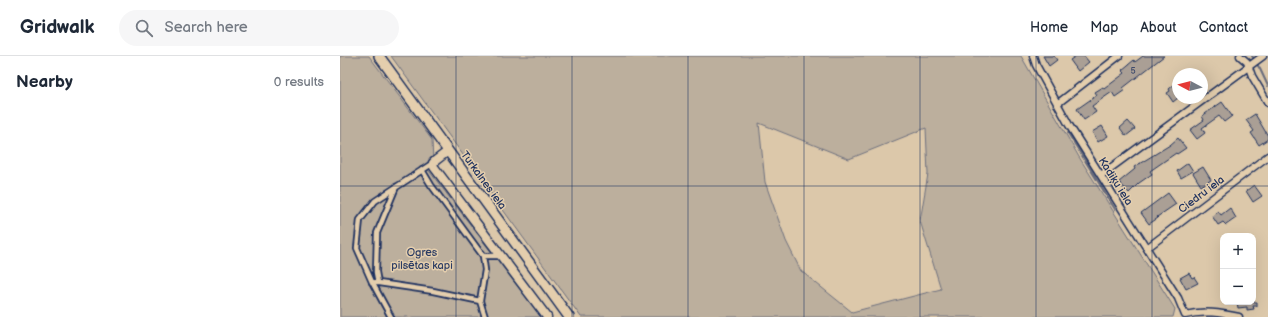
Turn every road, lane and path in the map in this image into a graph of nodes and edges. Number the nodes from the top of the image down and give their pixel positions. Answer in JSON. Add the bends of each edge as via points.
{"nodes":[{"id":1,"x":379,"y":56,"type":"edge"},
{"id":2,"x":1033,"y":56,"type":"edge"},
{"id":3,"x":1119,"y":56,"type":"edge"},
{"id":4,"x":1240,"y":56,"type":"edge"},
{"id":5,"x":1263,"y":56,"type":"edge"},
{"id":6,"x":1249,"y":66,"type":"junction"},
{"id":7,"x":1268,"y":103,"type":"edge"},
{"id":8,"x":1057,"y":104,"type":"junction"},
{"id":9,"x":448,"y":151,"type":"junction"},
{"id":10,"x":1268,"y":156,"type":"edge"},
{"id":11,"x":433,"y":164,"type":"junction"},
{"id":12,"x":422,"y":170,"type":"junction"},
{"id":13,"x":1101,"y":175,"type":"junction"},
{"id":14,"x":396,"y":187,"type":"junction"},
{"id":15,"x":1147,"y":248,"type":"junction"},
{"id":16,"x":483,"y":256,"type":"junction"},
{"id":17,"x":501,"y":256,"type":"junction"},
{"id":18,"x":372,"y":282,"type":"junction"},
{"id":19,"x":378,"y":283,"type":"junction"},
{"id":20,"x":480,"y":301,"type":"junction"},
{"id":21,"x":1184,"y":316,"type":"edge"},
{"id":22,"x":391,"y":317,"type":"edge"},
{"id":23,"x":485,"y":317,"type":"edge"},
{"id":24,"x":547,"y":317,"type":"edge"},
{"id":25,"x":570,"y":317,"type":"edge"},
{"id":26,"x":1239,"y":317,"type":"edge"}],
"edges":[{"from":1,"to":9,"type":"main road","name":"Turkalnes iela"},
{"from":2,"to":8,"type":"street","name":"Kadiķu iela"},
{"from":3,"to":8,"type":"street"},
{"from":4,"to":6,"type":"street"},
{"from":5,"to":6,"type":"street"},
{"from":6,"to":7,"type":"street"},
{"from":6,"to":13,"type":"street"},
{"from":8,"to":13,"type":"street","name":"Kadiķu iela"},
{"from":9,"to":11,"type":"street"},
{"from":9,"to":25,"type":"main road","name":"Turkalnes iela"},
{"from":10,"to":15,"type":"street","name":"Ciedru iela"},
{"from":11,"to":12,"type":"street"},
{"from":11,"to":17,"type":"street"},
{"from":12,"to":14,"type":"street"},
{"from":12,"to":16,"type":"street"},
{"from":13,"to":15,"type":"street","name":"Kadiķu iela"},
{"from":14,"to":18,"type":"street","via":[[375,201],[360,220],[357,248]]},
{"from":14,"to":19,"type":"street","via":[[377,233]]},
{"from":15,"to":21,"type":"street","name":"Kadiķu iela","via":[[1178,298]]},
{"from":16,"to":17,"type":"street"},
{"from":16,"to":20,"type":"street","via":[[485,270]]},
{"from":17,"to":24,"type":"street"},
{"from":18,"to":19,"type":"street"},
{"from":18,"to":22,"type":"street"},
{"from":19,"to":20,"type":"street"},
{"from":20,"to":23,"type":"street"},
{"from":21,"to":26,"type":"street","via":[[1204,312]]}]}
